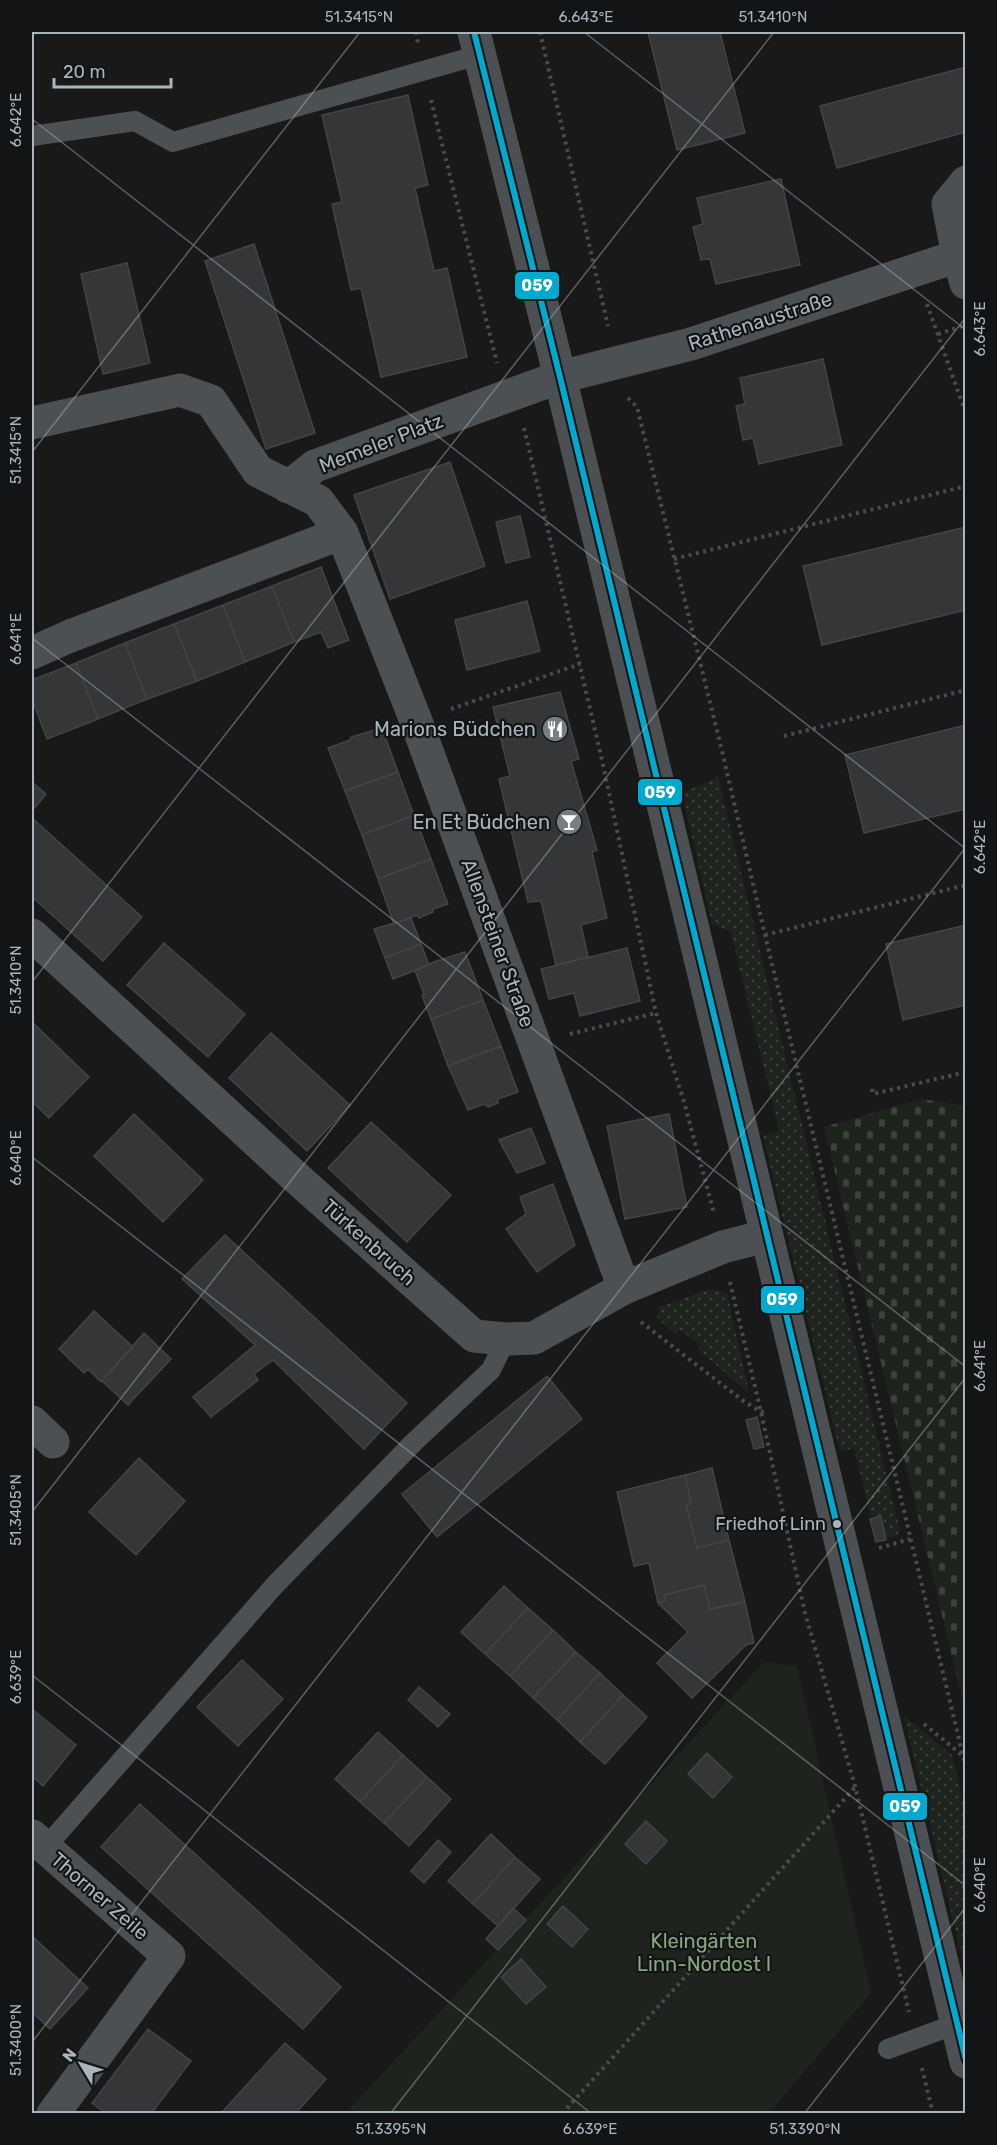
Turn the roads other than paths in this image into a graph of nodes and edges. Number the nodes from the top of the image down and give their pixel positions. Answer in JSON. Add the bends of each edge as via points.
{"nodes":[{"id":1,"x":476,"y":43,"type":"edge"},
{"id":2,"x":32,"y":136,"type":"edge"},
{"id":3,"x":966,"y":182,"type":"edge"},
{"id":4,"x":962,"y":270,"type":"edge"},
{"id":5,"x":560,"y":377,"type":"junction"},
{"id":6,"x":32,"y":423,"type":"edge"},
{"id":7,"x":288,"y":487,"type":"junction"},
{"id":8,"x":342,"y":533,"type":"junction"},
{"id":9,"x":32,"y":653,"type":"edge"},
{"id":10,"x":32,"y":935,"type":"edge"},
{"id":11,"x":766,"y":1236,"type":"junction"},
{"id":12,"x":624,"y":1288,"type":"junction"},
{"id":13,"x":506,"y":1339,"type":"junction"},
{"id":14,"x":38,"y":1842,"type":"edge"},
{"id":15,"x":956,"y":2024,"type":"junction"},
{"id":16,"x":888,"y":2049,"type":"dead end"},
{"id":17,"x":966,"y":2062,"type":"edge"},
{"id":18,"x":53,"y":2114,"type":"edge"}],
"edges":[{"from":1,"to":2,"type":"lane","via":[[424,70],[173,142],[135,121]]},
{"from":1,"to":5,"type":"street"},
{"from":3,"to":4,"type":"street","name":"Rathenaustraße","via":[[948,204]]},
{"from":4,"to":5,"type":"street","name":"Rathenaustraße","via":[[914,271],[691,344]]},
{"from":5,"to":7,"type":"street","name":"Memeler Platz","via":[[315,466]]},
{"from":5,"to":11,"type":"street"},
{"from":6,"to":7,"type":"street","via":[[180,390],[211,401],[258,471]]},
{"from":7,"to":8,"type":"street","name":"Allensteiner Straße","via":[[318,501]]},
{"from":8,"to":9,"type":"street"},
{"from":8,"to":12,"type":"street","name":"Allensteiner Straße","via":[[416,721]]},
{"from":10,"to":13,"type":"street","name":"Türkenbruch","via":[[474,1335]]},
{"from":11,"to":12,"type":"street","name":"Türkenbruch","via":[[723,1247]]},
{"from":11,"to":15,"type":"street"},
{"from":12,"to":13,"type":"street","name":"Türkenbruch","via":[[534,1338]]},
{"from":13,"to":14,"type":"lane","via":[[491,1370],[414,1442],[274,1586]]},
{"from":14,"to":18,"type":"street","name":"Thorner Zeile","via":[[169,1956]]},
{"from":15,"to":16,"type":"lane"},
{"from":15,"to":17,"type":"street"}]}
